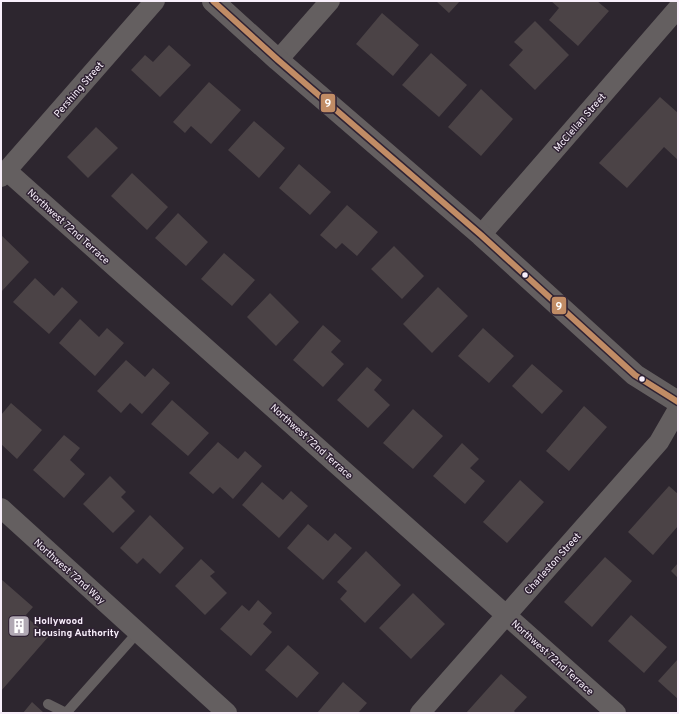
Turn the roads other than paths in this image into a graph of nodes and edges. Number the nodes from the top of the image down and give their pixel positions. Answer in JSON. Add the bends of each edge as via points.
{"nodes":[{"id":1,"x":155,"y":1,"type":"edge"},
{"id":2,"x":213,"y":1,"type":"edge"},
{"id":3,"x":330,"y":1,"type":"edge"},
{"id":4,"x":678,"y":8,"type":"edge"},
{"id":5,"x":278,"y":60,"type":"junction"},
{"id":6,"x":4,"y":174,"type":"edge"},
{"id":7,"x":481,"y":235,"type":"junction"},
{"id":8,"x":678,"y":402,"type":"edge"},
{"id":9,"x":678,"y":409,"type":"edge"},
{"id":10,"x":1,"y":508,"type":"edge"},
{"id":11,"x":506,"y":614,"type":"junction"},
{"id":12,"x":138,"y":632,"type":"junction"},
{"id":13,"x":48,"y":704,"type":"dead end"},
{"id":14,"x":227,"y":713,"type":"edge"},
{"id":15,"x":420,"y":713,"type":"edge"},
{"id":16,"x":616,"y":713,"type":"edge"}],
"edges":[{"from":1,"to":6,"type":"street","name":"Pershing Street"},
{"from":2,"to":5,"type":"street"},
{"from":3,"to":5,"type":"street"},
{"from":4,"to":7,"type":"street","name":"McClellan Street"},
{"from":5,"to":7,"type":"street"},
{"from":6,"to":11,"type":"street","name":"Northwest 72nd Terrace"},
{"from":7,"to":8,"type":"street","via":[[635,375]]},
{"from":9,"to":11,"type":"street","name":"Charleston Street","via":[[659,442]]},
{"from":10,"to":12,"type":"street","name":"Northwest 72nd Way"},
{"from":11,"to":15,"type":"street","name":"Charleston Street"},
{"from":11,"to":16,"type":"street","name":"Northwest 72nd Terrace"},
{"from":12,"to":13,"type":"lane","via":[[66,713]]},
{"from":12,"to":14,"type":"street","name":"Northwest 72nd Way"}]}
